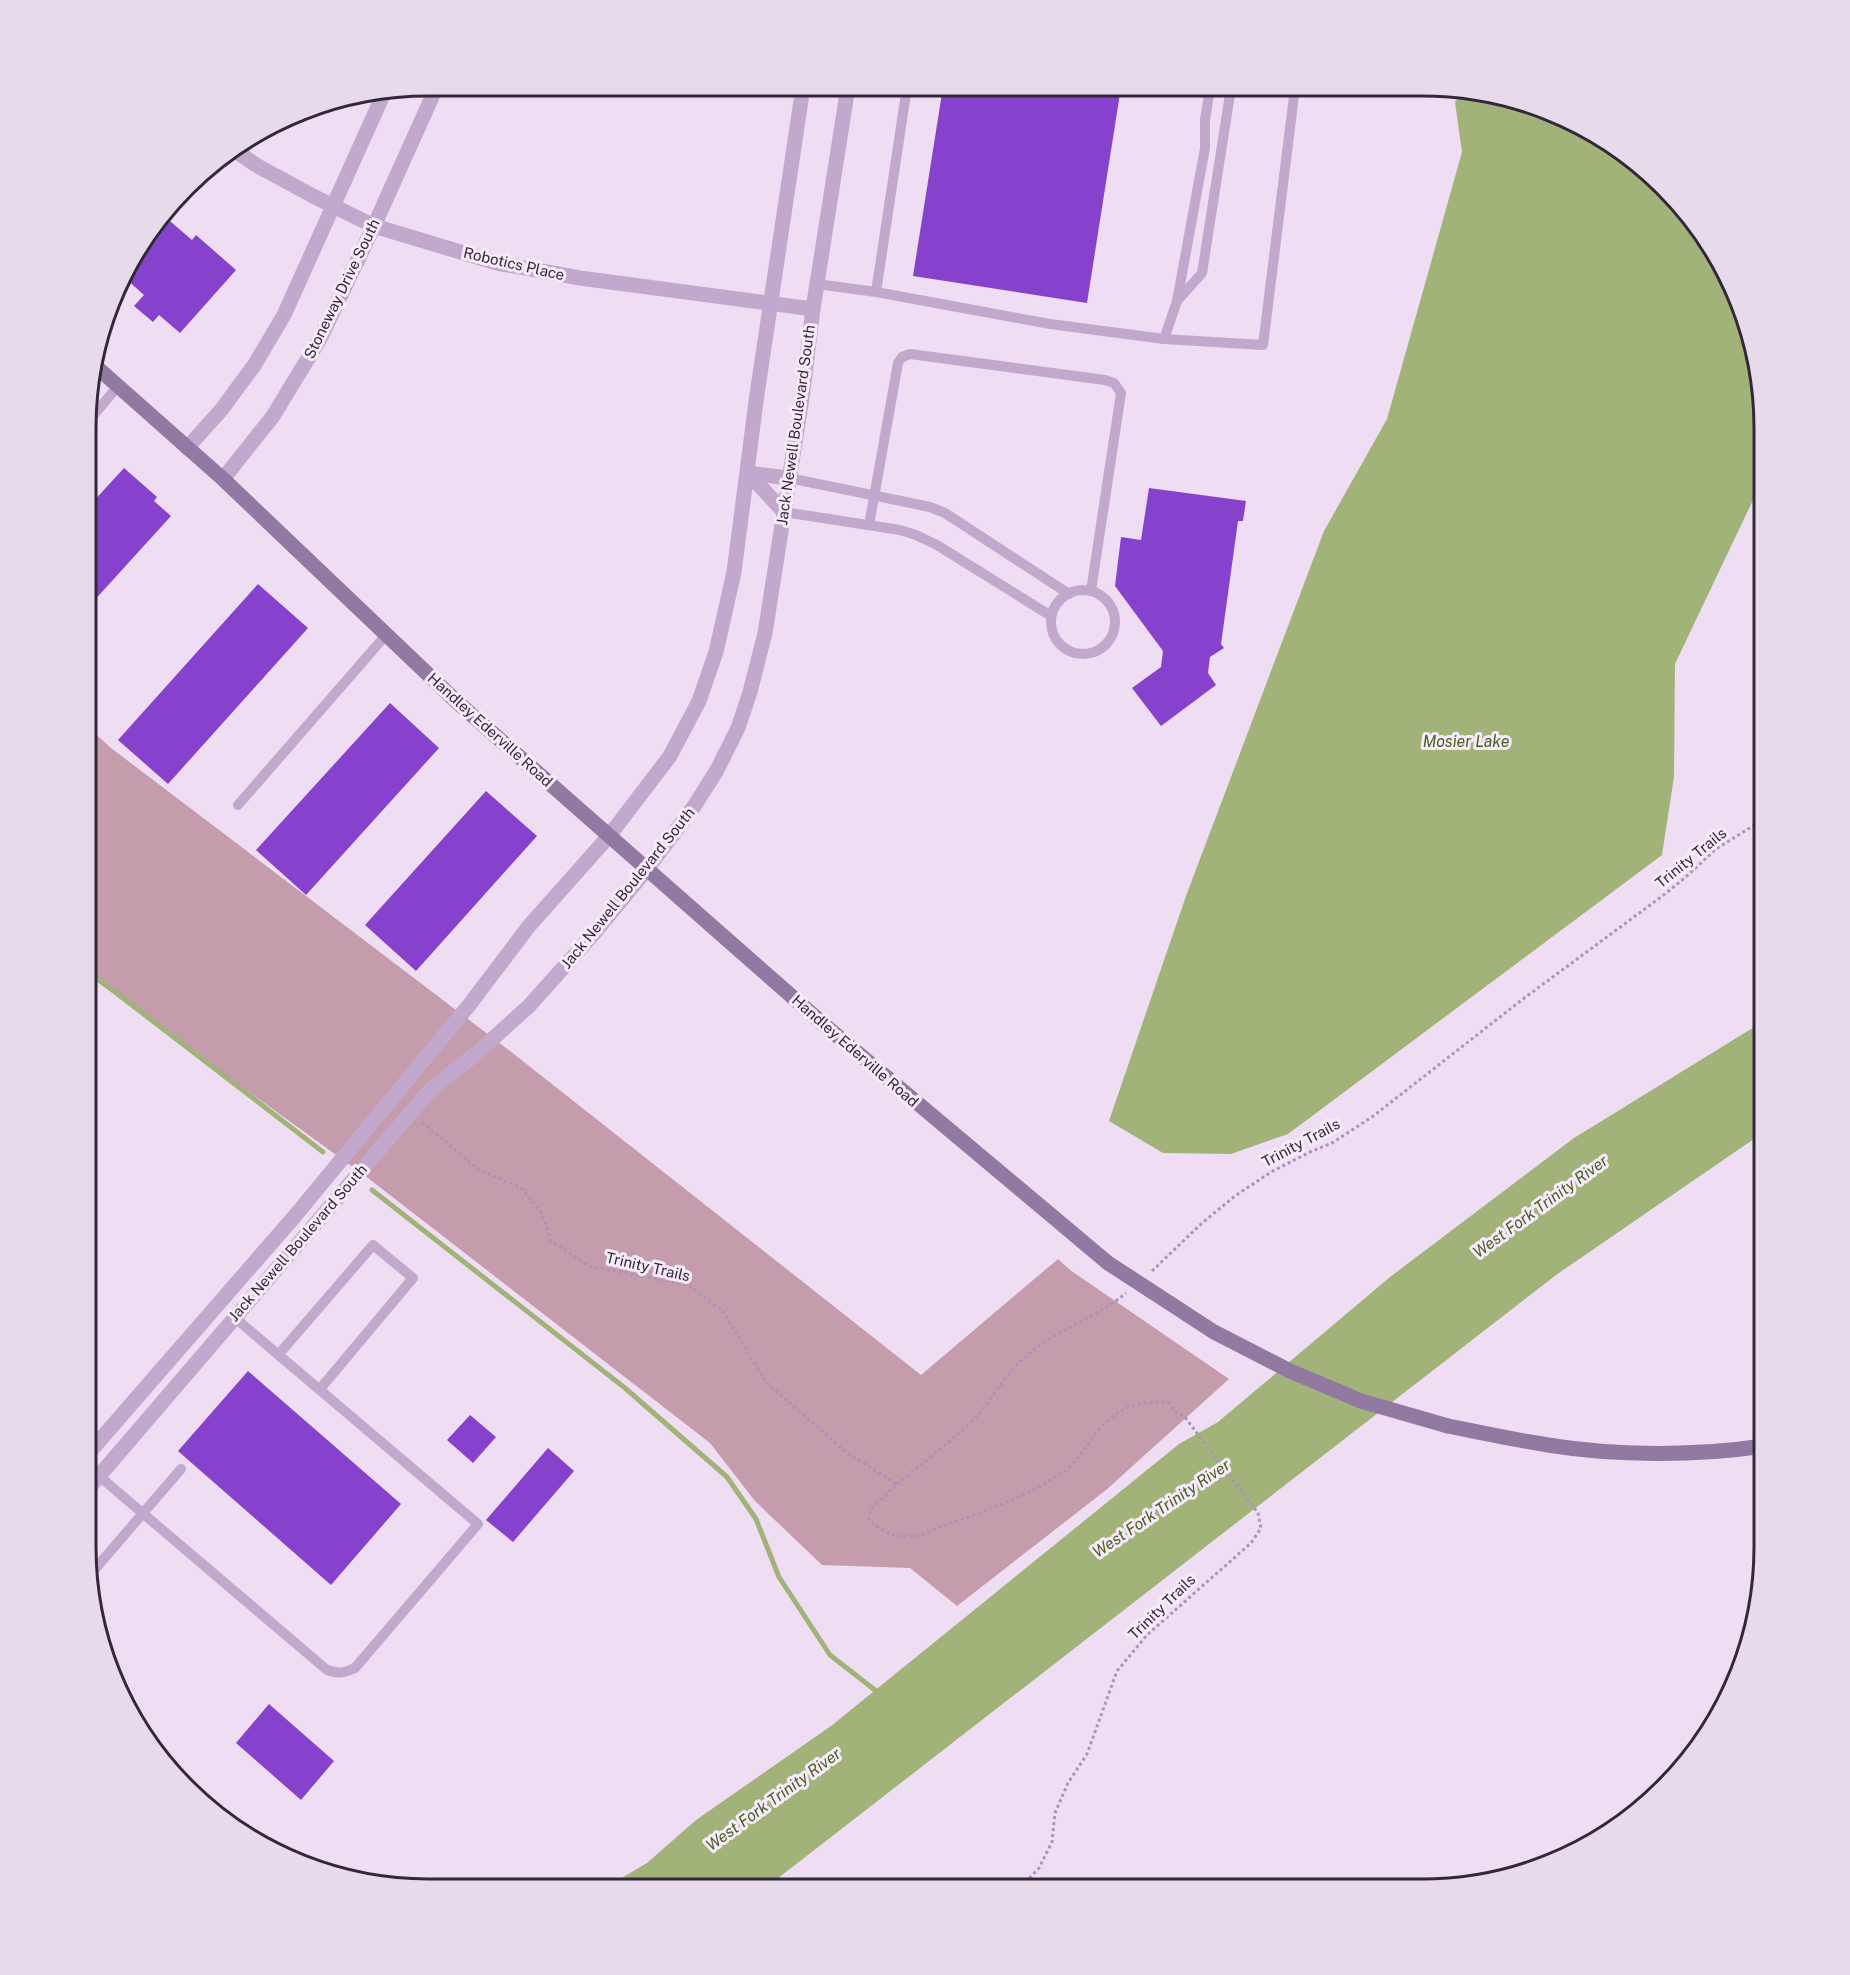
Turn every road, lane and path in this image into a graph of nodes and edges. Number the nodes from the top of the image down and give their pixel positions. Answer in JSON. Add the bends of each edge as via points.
{"nodes":[{"id":1,"x":432,"y":96,"type":"edge"},
{"id":2,"x":802,"y":96,"type":"edge"},
{"id":3,"x":847,"y":96,"type":"edge"},
{"id":4,"x":906,"y":96,"type":"edge"},
{"id":5,"x":1209,"y":96,"type":"edge"},
{"id":6,"x":1229,"y":96,"type":"edge"},
{"id":7,"x":1294,"y":96,"type":"edge"},
{"id":8,"x":381,"y":99,"type":"edge"},
{"id":9,"x":1205,"y":130,"type":"junction"},
{"id":10,"x":1224,"y":132,"type":"junction"},
{"id":11,"x":240,"y":154,"type":"edge"},
{"id":12,"x":334,"y":206,"type":"junction"},
{"id":13,"x":374,"y":226,"type":"junction"},
{"id":14,"x":817,"y":284,"type":"junction"},
{"id":15,"x":876,"y":292,"type":"junction"},
{"id":16,"x":1177,"y":301,"type":"junction"},
{"id":17,"x":770,"y":303,"type":"junction"},
{"id":18,"x":813,"y":309,"type":"junction"},
{"id":19,"x":1164,"y":339,"type":"junction"},
{"id":20,"x":101,"y":371,"type":"edge"},
{"id":21,"x":118,"y":386,"type":"junction"},
{"id":22,"x":97,"y":411,"type":"edge"},
{"id":23,"x":188,"y":448,"type":"junction"},
{"id":24,"x":748,"y":473,"type":"junction"},
{"id":25,"x":789,"y":478,"type":"junction"},
{"id":26,"x":223,"y":479,"type":"junction"},
{"id":27,"x":875,"y":495,"type":"junction"},
{"id":28,"x":784,"y":512,"type":"junction"},
{"id":29,"x":869,"y":525,"type":"junction"},
{"id":30,"x":1091,"y":591,"type":"junction"},
{"id":31,"x":1069,"y":594,"type":"junction"},
{"id":32,"x":1052,"y":616,"type":"junction"},
{"id":33,"x":386,"y":635,"type":"junction"},
{"id":34,"x":238,"y":805,"type":"dead end"},
{"id":35,"x":1754,"y":825,"type":"edge"},
{"id":36,"x":609,"y":836,"type":"junction"},
{"id":37,"x":647,"y":869,"type":"junction"},
{"id":38,"x":411,"y":1113,"type":"junction"},
{"id":39,"x":1151,"y":1272,"type":"dead end"},
{"id":40,"x":1133,"y":1287,"type":"dead end"},
{"id":41,"x":218,"y":1304,"type":"junction"},
{"id":42,"x":234,"y":1318,"type":"junction"},
{"id":43,"x":279,"y":1354,"type":"junction"},
{"id":44,"x":320,"y":1389,"type":"junction"},
{"id":45,"x":96,"y":1445,"type":"edge"},
{"id":46,"x":1754,"y":1447,"type":"edge"},
{"id":47,"x":96,"y":1468,"type":"edge"},
{"id":48,"x":181,"y":1469,"type":"dead end"},
{"id":49,"x":96,"y":1474,"type":"edge"},
{"id":50,"x":897,"y":1484,"type":"junction"},
{"id":51,"x":144,"y":1514,"type":"junction"},
{"id":52,"x":97,"y":1567,"type":"edge"},
{"id":53,"x":1028,"y":1879,"type":"edge"}],
"edges":[{"from":1,"to":13,"type":"street","name":"Stoneway Drive South"},
{"from":2,"to":17,"type":"street","name":"Jack Newell Boulevard South"},
{"from":3,"to":14,"type":"street","name":"Jack Newell Boulevard South"},
{"from":4,"to":15,"type":"lane"},
{"from":5,"to":9,"type":"lane"},
{"from":6,"to":10,"type":"lane"},
{"from":7,"to":19,"type":"lane","via":[[1263,345]]},
{"from":8,"to":12,"type":"street"},
{"from":9,"to":10,"type":"lane"},
{"from":9,"to":16,"type":"lane"},
{"from":10,"to":16,"type":"lane","via":[[1202,273]]},
{"from":11,"to":12,"type":"street","name":"Robotics Place"},
{"from":12,"to":13,"type":"street","name":"Robotics Place"},
{"from":12,"to":23,"type":"street","via":[[284,315],[255,364]]},
{"from":13,"to":17,"type":"street","name":"Robotics Place","via":[[497,263]]},
{"from":13,"to":26,"type":"street","name":"Stoneway Drive South","via":[[320,339],[273,416]]},
{"from":14,"to":15,"type":"lane"},
{"from":14,"to":18,"type":"street","name":"Jack Newell Boulevard South"},
{"from":15,"to":19,"type":"lane","via":[[1050,324]]},
{"from":16,"to":19,"type":"lane"},
{"from":17,"to":18,"type":"street","name":"Robotics Place"},
{"from":17,"to":24,"type":"street","name":"Jack Newell Boulevard South"},
{"from":18,"to":25,"type":"street","name":"Jack Newell Boulevard South"},
{"from":20,"to":21,"type":"main road","name":"Handley Ederville Road"},
{"from":21,"to":22,"type":"lane"},
{"from":21,"to":23,"type":"main road","name":"Handley Ederville Road"},
{"from":23,"to":26,"type":"main road","name":"Handley Ederville Road"},
{"from":24,"to":25,"type":"street"},
{"from":24,"to":28,"type":"street"},
{"from":24,"to":36,"type":"street","name":"Jack Newell Boulevard South","via":[[734,572],[716,652],[699,701],[670,756]]},
{"from":25,"to":27,"type":"lane"},
{"from":25,"to":28,"type":"street","name":"Jack Newell Boulevard South"},
{"from":26,"to":33,"type":"main road","name":"Handley Ederville Road"},
{"from":27,"to":29,"type":"lane"},
{"from":27,"to":30,"type":"lane","via":[[898,363],[903,357],[910,354],[1114,383],[1121,393]]},
{"from":27,"to":31,"type":"lane","via":[[945,513]]},
{"from":28,"to":29,"type":"lane"},
{"from":28,"to":37,"type":"street","name":"Jack Newell Boulevard South","via":[[765,633],[738,728],[695,806]]},
{"from":29,"to":32,"type":"lane","via":[[916,535]]},
{"from":30,"to":31,"type":"lane"},
{"from":30,"to":32,"type":"lane","via":[[1111,607],[1114,617],[1113,633],[1099,650],[1079,654],[1064,648],[1056,640]]},
{"from":31,"to":32,"type":"lane","via":[[1058,602]]},
{"from":33,"to":34,"type":"lane"},
{"from":33,"to":36,"type":"main road","name":"Handley Ederville Road"},
{"from":35,"to":39,"type":"path","name":"Trinity Trails","via":[[1716,849],[1665,894],[1372,1117],[1235,1196]]},
{"from":36,"to":37,"type":"main road","name":"Handley Ederville Road"},
{"from":36,"to":41,"type":"street","name":"Jack Newell Boulevard South"},
{"from":37,"to":38,"type":"street","name":"Jack Newell Boulevard South","via":[[529,1006],[431,1089]]},
{"from":37,"to":46,"type":"main road","name":"Handley Ederville Road","bridge":true,"via":[[822,1023],[1108,1263],[1214,1332],[1290,1371],[1361,1401],[1448,1426],[1550,1445],[1624,1452]]},
{"from":38,"to":42,"type":"street","name":"Jack Newell Boulevard South"},
{"from":38,"to":50,"type":"path","name":"Trinity Trails","via":[[479,1170],[520,1187],[542,1213],[551,1241],[589,1266],[688,1285],[722,1310],[766,1382],[848,1453]]},
{"from":40,"to":50,"type":"path","name":"Trinity Trails","via":[[1025,1356],[977,1416]]},
{"from":41,"to":42,"type":"street"},
{"from":41,"to":45,"type":"street","name":"Jack Newell Boulevard South"},
{"from":42,"to":43,"type":"lane"},
{"from":42,"to":47,"type":"street","name":"Jack Newell Boulevard South"},
{"from":43,"to":44,"type":"lane"},
{"from":43,"to":44,"type":"lane","via":[[373,1245],[413,1278]]},
{"from":44,"to":51,"type":"lane","via":[[478,1524],[355,1668],[344,1673],[327,1670]]},
{"from":48,"to":51,"type":"lane"},
{"from":49,"to":51,"type":"lane"},
{"from":50,"to":53,"type":"path","name":"Trinity Trails","via":[[871,1509],[869,1519],[892,1536],[914,1536],[1034,1490],[1067,1469],[1105,1423],[1121,1411],[1138,1403],[1169,1402],[1258,1513],[1261,1528],[1251,1543],[1147,1635],[1117,1671],[1087,1754],[1055,1813],[1053,1842],[1039,1869]]},
{"from":51,"to":52,"type":"lane"}]}
